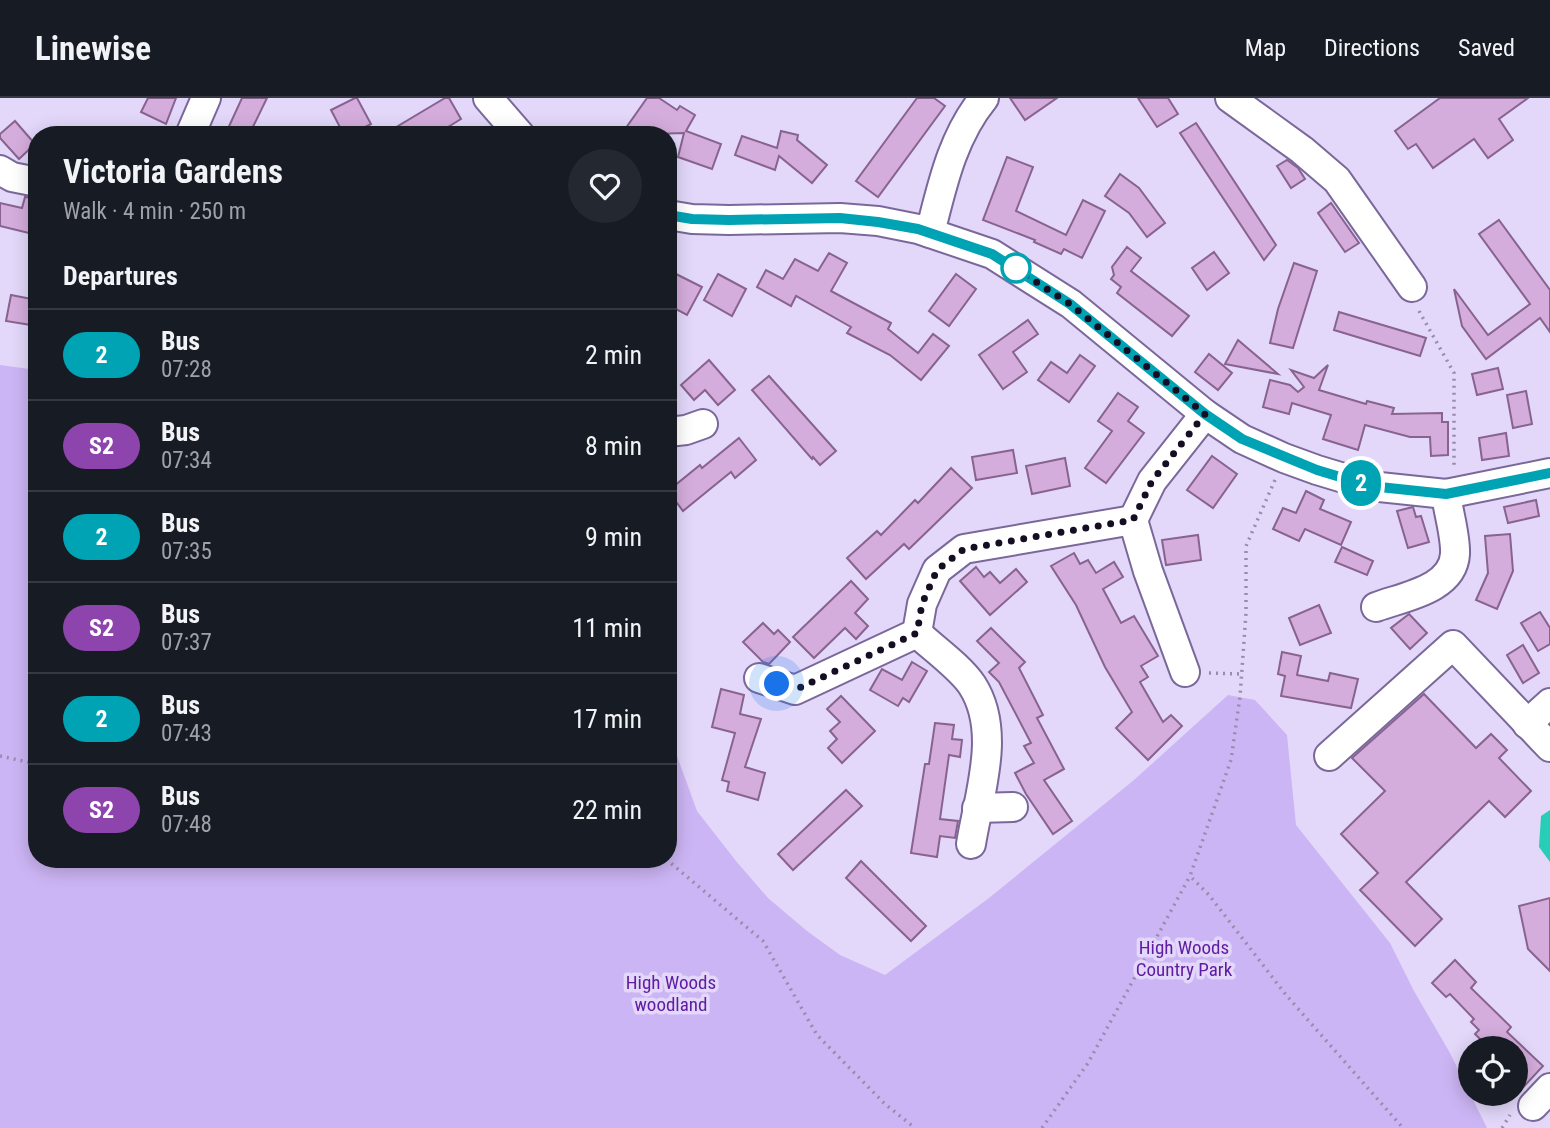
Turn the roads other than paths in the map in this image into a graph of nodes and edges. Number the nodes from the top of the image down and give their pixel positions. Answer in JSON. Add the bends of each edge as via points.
{"nodes":[{"id":1,"x":206,"y":98,"type":"edge"},
{"id":2,"x":488,"y":98,"type":"edge"},
{"id":3,"x":984,"y":98,"type":"edge"},
{"id":4,"x":1230,"y":98,"type":"edge"},
{"id":5,"x":194,"y":126,"type":"edge"},
{"id":6,"x":512,"y":126,"type":"edge"},
{"id":7,"x":0,"y":170,"type":"edge"},
{"id":8,"x":28,"y":180,"type":"edge"},
{"id":9,"x":677,"y":216,"type":"edge"},
{"id":10,"x":930,"y":233,"type":"junction"},
{"id":11,"x":1412,"y":287,"type":"road end"},
{"id":12,"x":1205,"y":414,"type":"junction"},
{"id":13,"x":703,"y":425,"type":"dead end"},
{"id":14,"x":677,"y":431,"type":"edge"},
{"id":15,"x":1550,"y":473,"type":"edge"},
{"id":16,"x":1450,"y":493,"type":"junction"},
{"id":17,"x":1133,"y":520,"type":"junction"},
{"id":18,"x":1376,"y":607,"type":"dead end"},
{"id":19,"x":917,"y":633,"type":"junction"},
{"id":20,"x":1185,"y":672,"type":"road end"},
{"id":21,"x":759,"y":678,"type":"dead end"},
{"id":22,"x":1550,"y":703,"type":"edge"},
{"id":23,"x":1527,"y":724,"type":"junction"},
{"id":24,"x":1550,"y":747,"type":"edge"},
{"id":25,"x":1329,"y":756,"type":"dead end"},
{"id":26,"x":1013,"y":807,"type":"dead end"},
{"id":27,"x":977,"y":808,"type":"junction"},
{"id":28,"x":971,"y":844,"type":"dead end"}],
"edges":[{"from":1,"to":5,"type":"street"},
{"from":2,"to":6,"type":"street"},
{"from":3,"to":10,"type":"street","via":[[953,150]]},
{"from":4,"to":11,"type":"street","via":[[1337,180]]},
{"from":7,"to":8,"type":"street"},
{"from":9,"to":10,"type":"street","via":[[840,218]]},
{"from":10,"to":12,"type":"street","via":[[992,254],[1034,279]]},
{"from":12,"to":16,"type":"street","via":[[1242,439],[1284,458],[1370,486]]},
{"from":12,"to":17,"type":"street","via":[[1152,481]]},
{"from":13,"to":14,"type":"street"},
{"from":15,"to":16,"type":"street"},
{"from":16,"to":18,"type":"street","via":[[1455,556],[1448,573],[1437,584]]},
{"from":17,"to":19,"type":"street","via":[[964,549],[937,570],[922,604]]},
{"from":17,"to":20,"type":"street","via":[[1148,571],[1179,631]]},
{"from":19,"to":21,"type":"street","via":[[795,700]]},
{"from":19,"to":27,"type":"street","via":[[971,682],[984,706],[987,751]]},
{"from":22,"to":23,"type":"street"},
{"from":23,"to":24,"type":"street"},
{"from":23,"to":25,"type":"street","via":[[1453,645]]},
{"from":26,"to":27,"type":"street"},
{"from":27,"to":28,"type":"street"}]}
